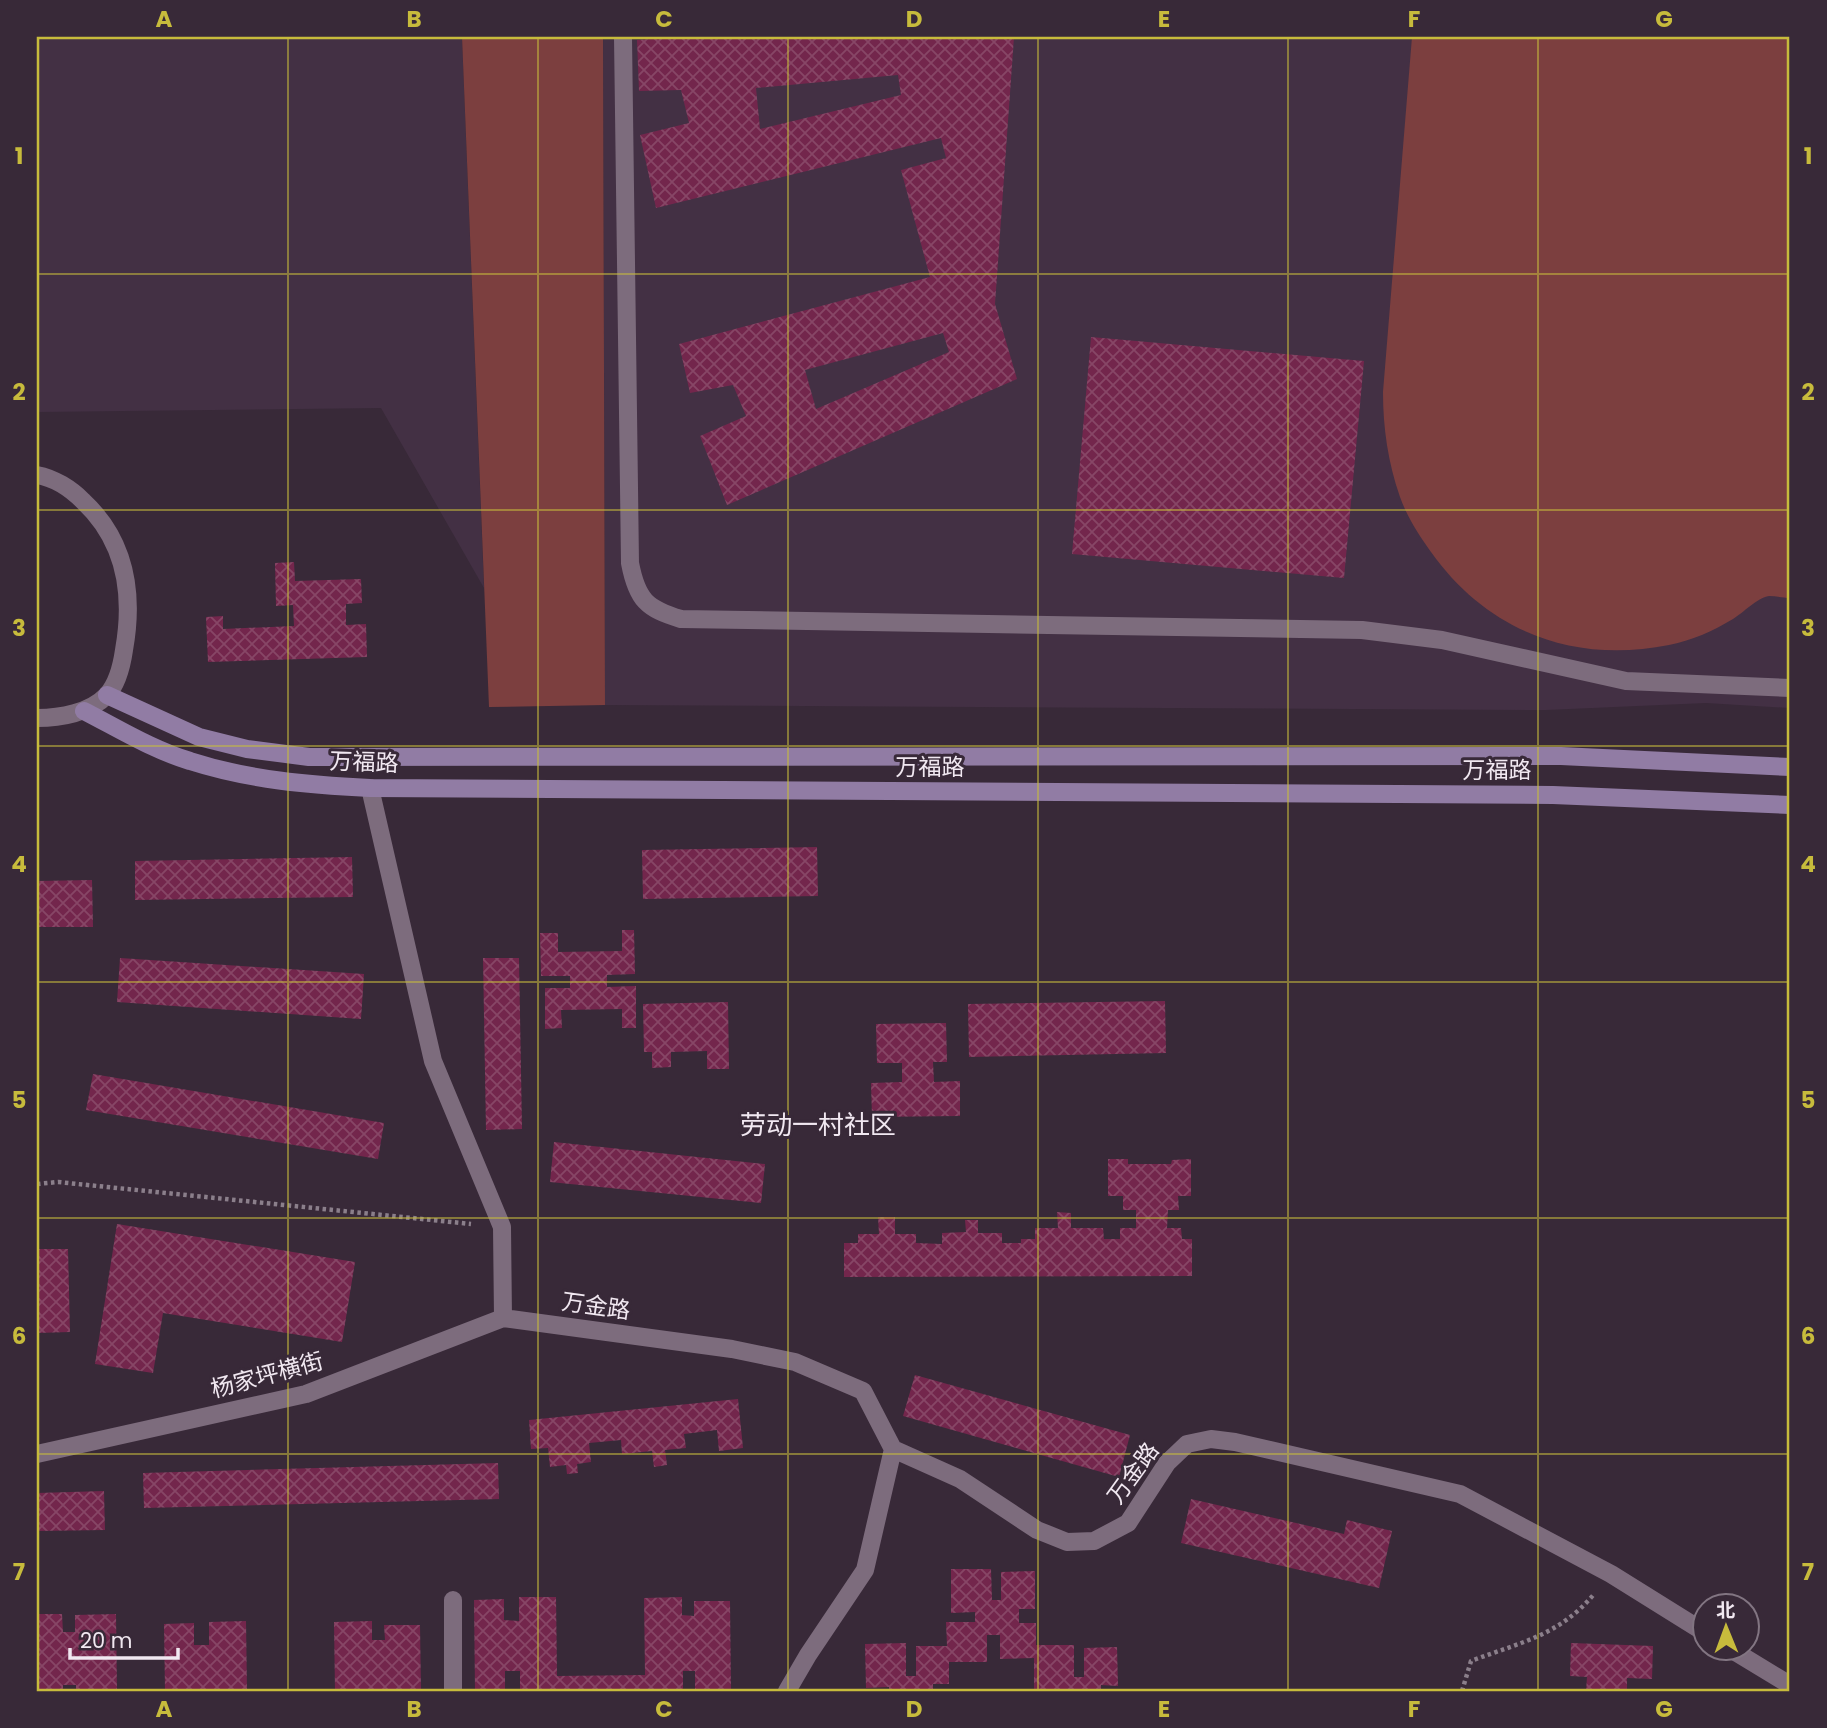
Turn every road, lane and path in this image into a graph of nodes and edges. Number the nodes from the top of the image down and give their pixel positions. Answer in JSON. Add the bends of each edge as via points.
{"nodes":[{"id":1,"x":623,"y":37,"type":"edge"},
{"id":2,"x":37,"y":475,"type":"edge"},
{"id":3,"x":1790,"y":688,"type":"edge"},
{"id":4,"x":107,"y":695,"type":"junction"},
{"id":5,"x":84,"y":711,"type":"junction"},
{"id":6,"x":37,"y":718,"type":"edge"},
{"id":7,"x":1790,"y":767,"type":"edge"},
{"id":8,"x":370,"y":788,"type":"junction"},
{"id":9,"x":1787,"y":805,"type":"edge"},
{"id":10,"x":37,"y":1184,"type":"edge"},
{"id":11,"x":502,"y":1227,"type":"junction"},
{"id":12,"x":503,"y":1318,"type":"junction"},
{"id":13,"x":893,"y":1449,"type":"junction"},
{"id":14,"x":37,"y":1454,"type":"edge"},
{"id":15,"x":1611,"y":1574,"type":"junction"},
{"id":16,"x":453,"y":1600,"type":"dead end"},
{"id":17,"x":1690,"y":1623,"type":"edge"},
{"id":18,"x":1753,"y":1662,"type":"edge"},
{"id":19,"x":1790,"y":1685,"type":"edge"},
{"id":20,"x":453,"y":1691,"type":"edge"},
{"id":21,"x":787,"y":1691,"type":"edge"},
{"id":22,"x":1462,"y":1691,"type":"edge"}],
"edges":[{"from":1,"to":3,"type":"street","via":[[630,563],[642,600],[660,613],[681,620],[1362,630],[1442,640],[1626,681]]},
{"from":2,"to":4,"type":"street","via":[[74,493],[97,514],[121,558],[127,633],[121,667]]},
{"from":4,"to":5,"type":"street"},
{"from":4,"to":7,"type":"street","name":"万福路","via":[[200,737],[309,757],[1561,756]]},
{"from":5,"to":6,"type":"street"},
{"from":5,"to":8,"type":"street","name":"万福路","via":[[145,743],[237,774],[305,785]]},
{"from":8,"to":9,"type":"street","name":"万福路","via":[[1539,795]]},
{"from":8,"to":11,"type":"street","via":[[433,1061]]},
{"from":10,"to":11,"type":"path","via":[[58,1182]]},
{"from":11,"to":12,"type":"street"},
{"from":12,"to":13,"type":"street","name":"万金路","via":[[795,1362],[863,1391]]},
{"from":12,"to":14,"type":"street","name":"杨家坪横街","via":[[306,1394]]},
{"from":13,"to":15,"type":"street","name":"万金路","via":[[960,1479],[1037,1530],[1068,1542],[1094,1541],[1128,1522],[1167,1462],[1187,1444],[1211,1439],[1235,1442],[1460,1494]]},
{"from":13,"to":21,"type":"street","via":[[865,1570]]},
{"from":15,"to":17,"type":"street","name":"万金路"},
{"from":15,"to":22,"type":"path","via":[[1579,1612],[1549,1633],[1471,1661]]},
{"from":16,"to":20,"type":"street"},
{"from":18,"to":19,"type":"street"}]}
